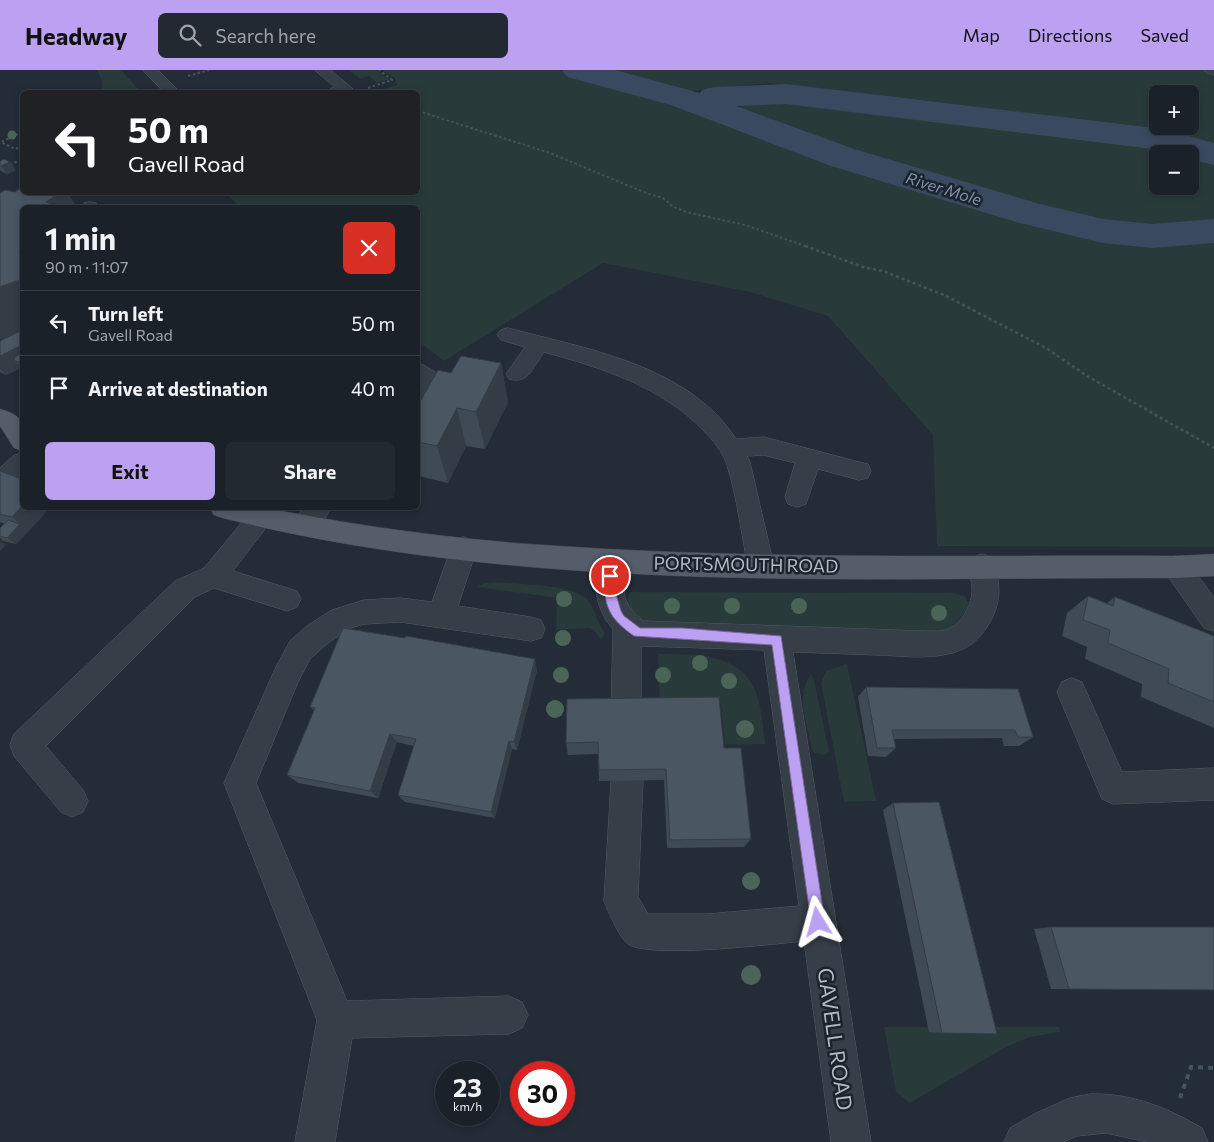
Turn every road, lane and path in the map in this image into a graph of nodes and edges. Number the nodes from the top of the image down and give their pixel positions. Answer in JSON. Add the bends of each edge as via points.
{"nodes":[{"id":1,"x":150,"y":70,"type":"edge"},
{"id":2,"x":322,"y":70,"type":"edge"},
{"id":3,"x":379,"y":70,"type":"edge"},
{"id":4,"x":170,"y":90,"type":"edge"},
{"id":5,"x":342,"y":90,"type":"edge"},
{"id":6,"x":366,"y":90,"type":"edge"},
{"id":7,"x":420,"y":112,"type":"edge"},
{"id":8,"x":20,"y":133,"type":"edge"},
{"id":9,"x":20,"y":147,"type":"edge"},
{"id":10,"x":20,"y":160,"type":"edge"},
{"id":11,"x":8,"y":166,"type":"edge"},
{"id":12,"x":508,"y":336,"type":"dead end"},
{"id":13,"x":538,"y":344,"type":"junction"},
{"id":14,"x":420,"y":373,"type":"edge"},
{"id":15,"x":517,"y":374,"type":"dead end"},
{"id":16,"x":420,"y":401,"type":"edge"},
{"id":17,"x":0,"y":417,"type":"edge"},
{"id":18,"x":20,"y":440,"type":"edge"},
{"id":19,"x":20,"y":443,"type":"edge"},
{"id":20,"x":0,"y":444,"type":"edge"},
{"id":21,"x":732,"y":448,"type":"junction"},
{"id":22,"x":1214,"y":448,"type":"edge"},
{"id":23,"x":809,"y":458,"type":"junction"},
{"id":24,"x":20,"y":464,"type":"edge"},
{"id":25,"x":859,"y":471,"type":"dead end"},
{"id":26,"x":0,"y":483,"type":"edge"},
{"id":27,"x":797,"y":497,"type":"dead end"},
{"id":28,"x":234,"y":510,"type":"edge"},
{"id":29,"x":262,"y":516,"type":"junction"},
{"id":30,"x":311,"y":516,"type":"edge"},
{"id":31,"x":464,"y":548,"type":"junction"},
{"id":32,"x":611,"y":561,"type":"junction"},
{"id":33,"x":1214,"y":564,"type":"edge"},
{"id":34,"x":761,"y":566,"type":"junction"},
{"id":35,"x":982,"y":566,"type":"junction"},
{"id":36,"x":1176,"y":566,"type":"junction"},
{"id":37,"x":213,"y":576,"type":"junction"},
{"id":38,"x":287,"y":599,"type":"dead end"},
{"id":39,"x":441,"y":615,"type":"junction"},
{"id":40,"x":1214,"y":620,"type":"edge"},
{"id":41,"x":627,"y":625,"type":"junction"},
{"id":42,"x":531,"y":629,"type":"dead end"},
{"id":43,"x":777,"y":640,"type":"junction"},
{"id":44,"x":1072,"y":692,"type":"dead end"},
{"id":45,"x":626,"y":712,"type":"edge"},
{"id":46,"x":627,"y":781,"type":"edge"},
{"id":47,"x":1214,"y":784,"type":"edge"},
{"id":48,"x":72,"y":801,"type":"dead end"},
{"id":49,"x":818,"y":922,"type":"junction"},
{"id":50,"x":509,"y":1015,"type":"dead end"},
{"id":51,"x":336,"y":1020,"type":"junction"},
{"id":52,"x":1214,"y":1068,"type":"edge"},
{"id":53,"x":1179,"y":1136,"type":"edge"},
{"id":54,"x":316,"y":1142,"type":"edge"},
{"id":55,"x":851,"y":1142,"type":"edge"},
{"id":56,"x":1024,"y":1142,"type":"edge"}],
"edges":[{"from":1,"to":4,"type":"street"},
{"from":2,"to":5,"type":"street","via":[[345,89]]},
{"from":3,"to":6,"type":"path","via":[[392,80]]},
{"from":7,"to":22,"type":"path","via":[[550,153],[664,198],[686,212],[745,225],[944,295],[1046,348],[1088,376]]},
{"from":8,"to":9,"type":"path","via":[[1,142],[15,149]]},
{"from":10,"to":11,"type":"path"},
{"from":12,"to":13,"type":"street"},
{"from":13,"to":15,"type":"street"},
{"from":13,"to":21,"type":"street","via":[[625,369],[666,388],[702,415]]},
{"from":14,"to":16,"type":"street","via":[[438,386]]},
{"from":17,"to":18,"type":"main road","via":[[8,420]]},
{"from":19,"to":20,"type":"main road"},
{"from":21,"to":23,"type":"street","via":[[764,446]]},
{"from":21,"to":34,"type":"street","via":[[743,477]]},
{"from":23,"to":25,"type":"street"},
{"from":23,"to":27,"type":"street"},
{"from":24,"to":26,"type":"street"},
{"from":28,"to":29,"type":"main road","name":"PORTSMOUTH ROAD"},
{"from":29,"to":30,"type":"main road","name":"PORTSMOUTH ROAD"},
{"from":29,"to":37,"type":"street"},
{"from":30,"to":31,"type":"main road","name":"PORTSMOUTH ROAD","via":[[396,540]]},
{"from":31,"to":32,"type":"main road","name":"PORTSMOUTH ROAD"},
{"from":31,"to":39,"type":"street"},
{"from":32,"to":34,"type":"main road","name":"PORTSMOUTH ROAD"},
{"from":32,"to":41,"type":"street","via":[[612,603],[620,620]]},
{"from":33,"to":36,"type":"main road","name":"PORTSMOUTH ROAD"},
{"from":34,"to":35,"type":"main road","name":"PORTSMOUTH ROAD"},
{"from":35,"to":36,"type":"main road","name":"PORTSMOUTH ROAD"},
{"from":35,"to":43,"type":"street","via":[[985,602],[965,634],[954,641],[922,644]]},
{"from":36,"to":40,"type":"street"},
{"from":37,"to":38,"type":"street"},
{"from":37,"to":48,"type":"street","via":[[185,589],[25,745]]},
{"from":39,"to":42,"type":"street"},
{"from":39,"to":51,"type":"street","via":[[400,610],[364,612],[318,634],[300,650],[286,676],[240,783]]},
{"from":41,"to":43,"type":"street","via":[[638,633]]},
{"from":41,"to":45,"type":"street"},
{"from":43,"to":49,"type":"street","name":"GAVELL ROAD"},
{"from":44,"to":47,"type":"street","via":[[1113,788]]},
{"from":46,"to":49,"type":"street","via":[[621,901],[639,931],[707,932]]},
{"from":49,"to":55,"type":"street","name":"GAVELL ROAD"},
{"from":50,"to":51,"type":"street"},
{"from":51,"to":54,"type":"street"},
{"from":52,"to":53,"type":"path","via":[[1191,1066]]},
{"from":53,"to":56,"type":"street","via":[[1139,1119],[1109,1114],[1077,1116]]}]}
